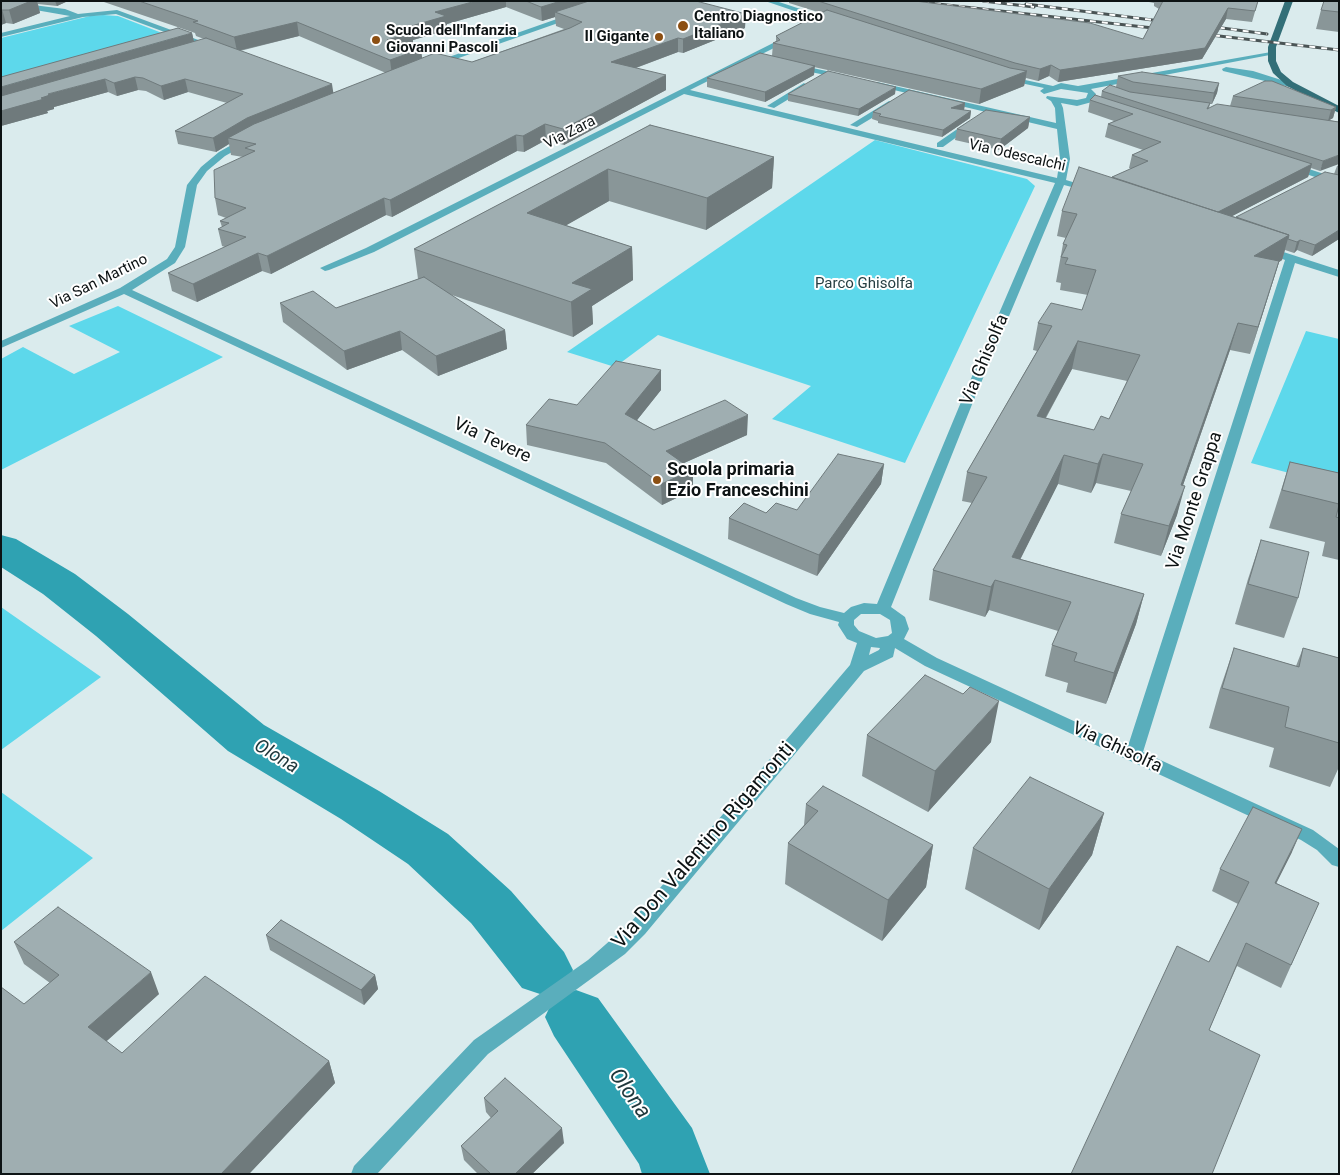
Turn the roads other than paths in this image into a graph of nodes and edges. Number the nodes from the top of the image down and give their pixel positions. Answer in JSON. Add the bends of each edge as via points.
{"nodes":[{"id":1,"x":758,"y":1,"type":"edge"},
{"id":2,"x":768,"y":1,"type":"edge"},
{"id":3,"x":1289,"y":1,"type":"edge"},
{"id":4,"x":1,"y":2,"type":"edge"},
{"id":5,"x":802,"y":12,"type":"junction"},
{"id":6,"x":581,"y":14,"type":"edge"},
{"id":7,"x":76,"y":16,"type":"junction"},
{"id":8,"x":826,"y":19,"type":"junction"},
{"id":9,"x":844,"y":25,"type":"edge"},
{"id":10,"x":811,"y":26,"type":"edge"},
{"id":11,"x":798,"y":33,"type":"edge"},
{"id":12,"x":1,"y":35,"type":"edge"},
{"id":13,"x":210,"y":46,"type":"junction"},
{"id":14,"x":191,"y":51,"type":"edge"},
{"id":15,"x":228,"y":53,"type":"edge"},
{"id":16,"x":753,"y":57,"type":"junction"},
{"id":17,"x":1272,"y":58,"type":"junction"},
{"id":18,"x":770,"y":61,"type":"edge"},
{"id":19,"x":780,"y":63,"type":"edge"},
{"id":20,"x":425,"y":67,"type":"edge"},
{"id":21,"x":1226,"y":69,"type":"junction"},
{"id":22,"x":994,"y":73,"type":"edge"},
{"id":23,"x":827,"y":74,"type":"junction"},
{"id":24,"x":854,"y":80,"type":"edge"},
{"id":25,"x":872,"y":84,"type":"edge"},
{"id":26,"x":1290,"y":84,"type":"junction"},
{"id":27,"x":1081,"y":88,"type":"junction"},
{"id":28,"x":1047,"y":89,"type":"junction"},
{"id":29,"x":682,"y":91,"type":"junction"},
{"id":30,"x":908,"y":92,"type":"junction"},
{"id":31,"x":1090,"y":97,"type":"junction"},
{"id":32,"x":1057,"y":104,"type":"junction"},
{"id":33,"x":1100,"y":105,"type":"edge"},
{"id":34,"x":771,"y":106,"type":"dead end"},
{"id":35,"x":1339,"y":110,"type":"edge"},
{"id":36,"x":990,"y":111,"type":"junction"},
{"id":37,"x":854,"y":125,"type":"dead end"},
{"id":38,"x":1060,"y":127,"type":"junction"},
{"id":39,"x":253,"y":136,"type":"edge"},
{"id":40,"x":940,"y":144,"type":"dead end"},
{"id":41,"x":1284,"y":164,"type":"edge"},
{"id":42,"x":1332,"y":170,"type":"edge"},
{"id":43,"x":1321,"y":176,"type":"junction"},
{"id":44,"x":1061,"y":181,"type":"junction"},
{"id":45,"x":1339,"y":182,"type":"edge"},
{"id":46,"x":1304,"y":185,"type":"edge"},
{"id":47,"x":1099,"y":192,"type":"edge"},
{"id":48,"x":1250,"y":244,"type":"edge"},
{"id":49,"x":1291,"y":258,"type":"junction"},
{"id":50,"x":325,"y":268,"type":"dead end"},
{"id":51,"x":1339,"y":274,"type":"edge"},
{"id":52,"x":124,"y":290,"type":"junction"},
{"id":53,"x":1,"y":345,"type":"edge"},
{"id":54,"x":883,"y":609,"type":"junction"},
{"id":55,"x":847,"y":619,"type":"junction"},
{"id":56,"x":890,"y":640,"type":"junction"},
{"id":57,"x":865,"y":641,"type":"junction"},
{"id":58,"x":858,"y":667,"type":"junction"},
{"id":59,"x":1134,"y":755,"type":"junction"},
{"id":60,"x":1339,"y":860,"type":"edge"},
{"id":61,"x":362,"y":1174,"type":"edge"}],
"edges":[{"from":1,"to":5,"type":"street"},
{"from":2,"to":5,"type":"street"},
{"from":3,"to":17,"type":"main road"},
{"from":4,"to":7,"type":"street","via":[[65,11]]},
{"from":5,"to":8,"type":"street"},
{"from":6,"to":20,"type":"street"},
{"from":7,"to":12,"type":"street"},
{"from":7,"to":13,"type":"street","via":[[124,13]]},
{"from":8,"to":9,"type":"street"},
{"from":8,"to":10,"type":"street"},
{"from":11,"to":16,"type":"street","name":"Via Zara"},
{"from":13,"to":14,"type":"street"},
{"from":13,"to":15,"type":"street"},
{"from":16,"to":18,"type":"street"},
{"from":16,"to":29,"type":"street","name":"Via Zara"},
{"from":17,"to":21,"type":"street"},
{"from":17,"to":26,"type":"main road","via":[[1277,73]]},
{"from":17,"to":27,"type":"street"},
{"from":19,"to":23,"type":"street"},
{"from":21,"to":26,"type":"street"},
{"from":21,"to":31,"type":"street"},
{"from":22,"to":28,"type":"street"},
{"from":23,"to":24,"type":"street"},
{"from":23,"to":34,"type":"street"},
{"from":25,"to":30,"type":"street"},
{"from":26,"to":35,"type":"main road"},
{"from":27,"to":28,"type":"street","via":[[1061,86]]},
{"from":27,"to":31,"type":"street"},
{"from":28,"to":32,"type":"street","via":[[1045,96]]},
{"from":29,"to":44,"type":"street","name":"Via Odescalchi"},
{"from":29,"to":50,"type":"street","name":"Via Zara","via":[[370,250]]},
{"from":30,"to":36,"type":"street"},
{"from":30,"to":37,"type":"street"},
{"from":31,"to":32,"type":"street"},
{"from":31,"to":33,"type":"street"},
{"from":32,"to":38,"type":"street","name":"Via Ghisolfa"},
{"from":36,"to":38,"type":"street"},
{"from":36,"to":40,"type":"street"},
{"from":38,"to":44,"type":"street","name":"Via Ghisolfa","via":[[1065,159]]},
{"from":39,"to":52,"type":"street","name":"Via San Martino","via":[[222,154],[204,169],[192,185],[180,247],[175,256],[156,272]]},
{"from":41,"to":43,"type":"street"},
{"from":42,"to":43,"type":"street"},
{"from":43,"to":45,"type":"street"},
{"from":43,"to":46,"type":"street"},
{"from":44,"to":47,"type":"street","name":"Via Odescalchi"},
{"from":44,"to":54,"type":"street","name":"Via Ghisolfa"},
{"from":48,"to":49,"type":"street"},
{"from":49,"to":51,"type":"street"},
{"from":49,"to":59,"type":"street","name":"Via Monte Grappa"},
{"from":52,"to":53,"type":"street","name":"Via San Martino"},
{"from":52,"to":55,"type":"street","name":"Via Tevere","via":[[791,601]]},
{"from":54,"to":55,"type":"street","via":[[856,610]]},
{"from":54,"to":56,"type":"street","via":[[901,623],[901,630]]},
{"from":55,"to":57,"type":"street","via":[[846,625],[853,635]]},
{"from":56,"to":57,"type":"street"},
{"from":56,"to":58,"type":"street","name":"Via Don Valentino Rigamonti","via":[[887,653]]},
{"from":56,"to":59,"type":"street","name":"Via Ghisolfa"},
{"from":57,"to":58,"type":"street","name":"Via Don Valentino Rigamonti"},
{"from":58,"to":61,"type":"street","name":"Via Don Valentino Rigamonti","via":[[638,928],[595,966],[504,1029],[460,1067]]},
{"from":59,"to":60,"type":"street","name":"Via Ghisolfa","via":[[1307,835]]}]}
